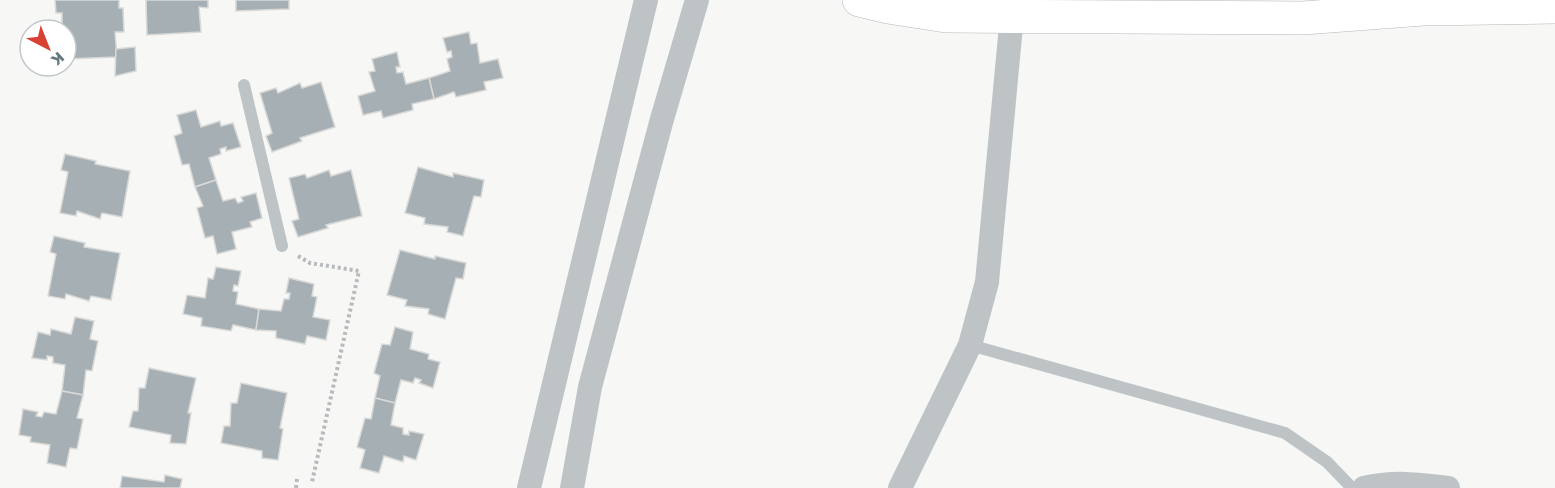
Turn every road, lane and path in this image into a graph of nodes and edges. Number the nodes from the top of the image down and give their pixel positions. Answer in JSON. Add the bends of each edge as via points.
{"nodes":[{"id":1,"x":646,"y":0,"type":"edge"},
{"id":2,"x":698,"y":0,"type":"edge"},
{"id":3,"x":859,"y":0,"type":"edge"},
{"id":4,"x":1423,"y":4,"type":"edge"},
{"id":5,"x":1555,"y":7,"type":"edge"},
{"id":6,"x":1012,"y":15,"type":"junction"},
{"id":7,"x":244,"y":85,"type":"dead end"},
{"id":8,"x":282,"y":246,"type":"joint"},
{"id":9,"x":970,"y":345,"type":"junction"},
{"id":10,"x":297,"y":479,"type":"dead end"},
{"id":11,"x":312,"y":482,"type":"dead end"},
{"id":12,"x":296,"y":488,"type":"edge"},
{"id":13,"x":529,"y":488,"type":"edge"},
{"id":14,"x":572,"y":488,"type":"edge"},
{"id":15,"x":900,"y":488,"type":"edge"},
{"id":16,"x":1352,"y":488,"type":"edge"},
{"id":17,"x":1364,"y":488,"type":"edge"},
{"id":18,"x":1448,"y":488,"type":"edge"}],
"edges":[{"from":1,"to":13,"type":"street"},
{"from":2,"to":14,"type":"street","via":[[590,387]]},
{"from":3,"to":6,"type":"street","via":[[946,16]]},
{"from":4,"to":5,"type":"street"},
{"from":4,"to":6,"type":"street","via":[[1302,14]]},
{"from":6,"to":9,"type":"street","via":[[987,282]]},
{"from":7,"to":8,"type":"lane"},
{"from":8,"to":11,"type":"path","via":[[310,263],[359,271]]},
{"from":9,"to":15,"type":"street"},
{"from":9,"to":16,"type":"lane","via":[[1285,433],[1327,462]]},
{"from":10,"to":12,"type":"path"},
{"from":17,"to":18,"type":"street","via":[[1412,483]]}]}
